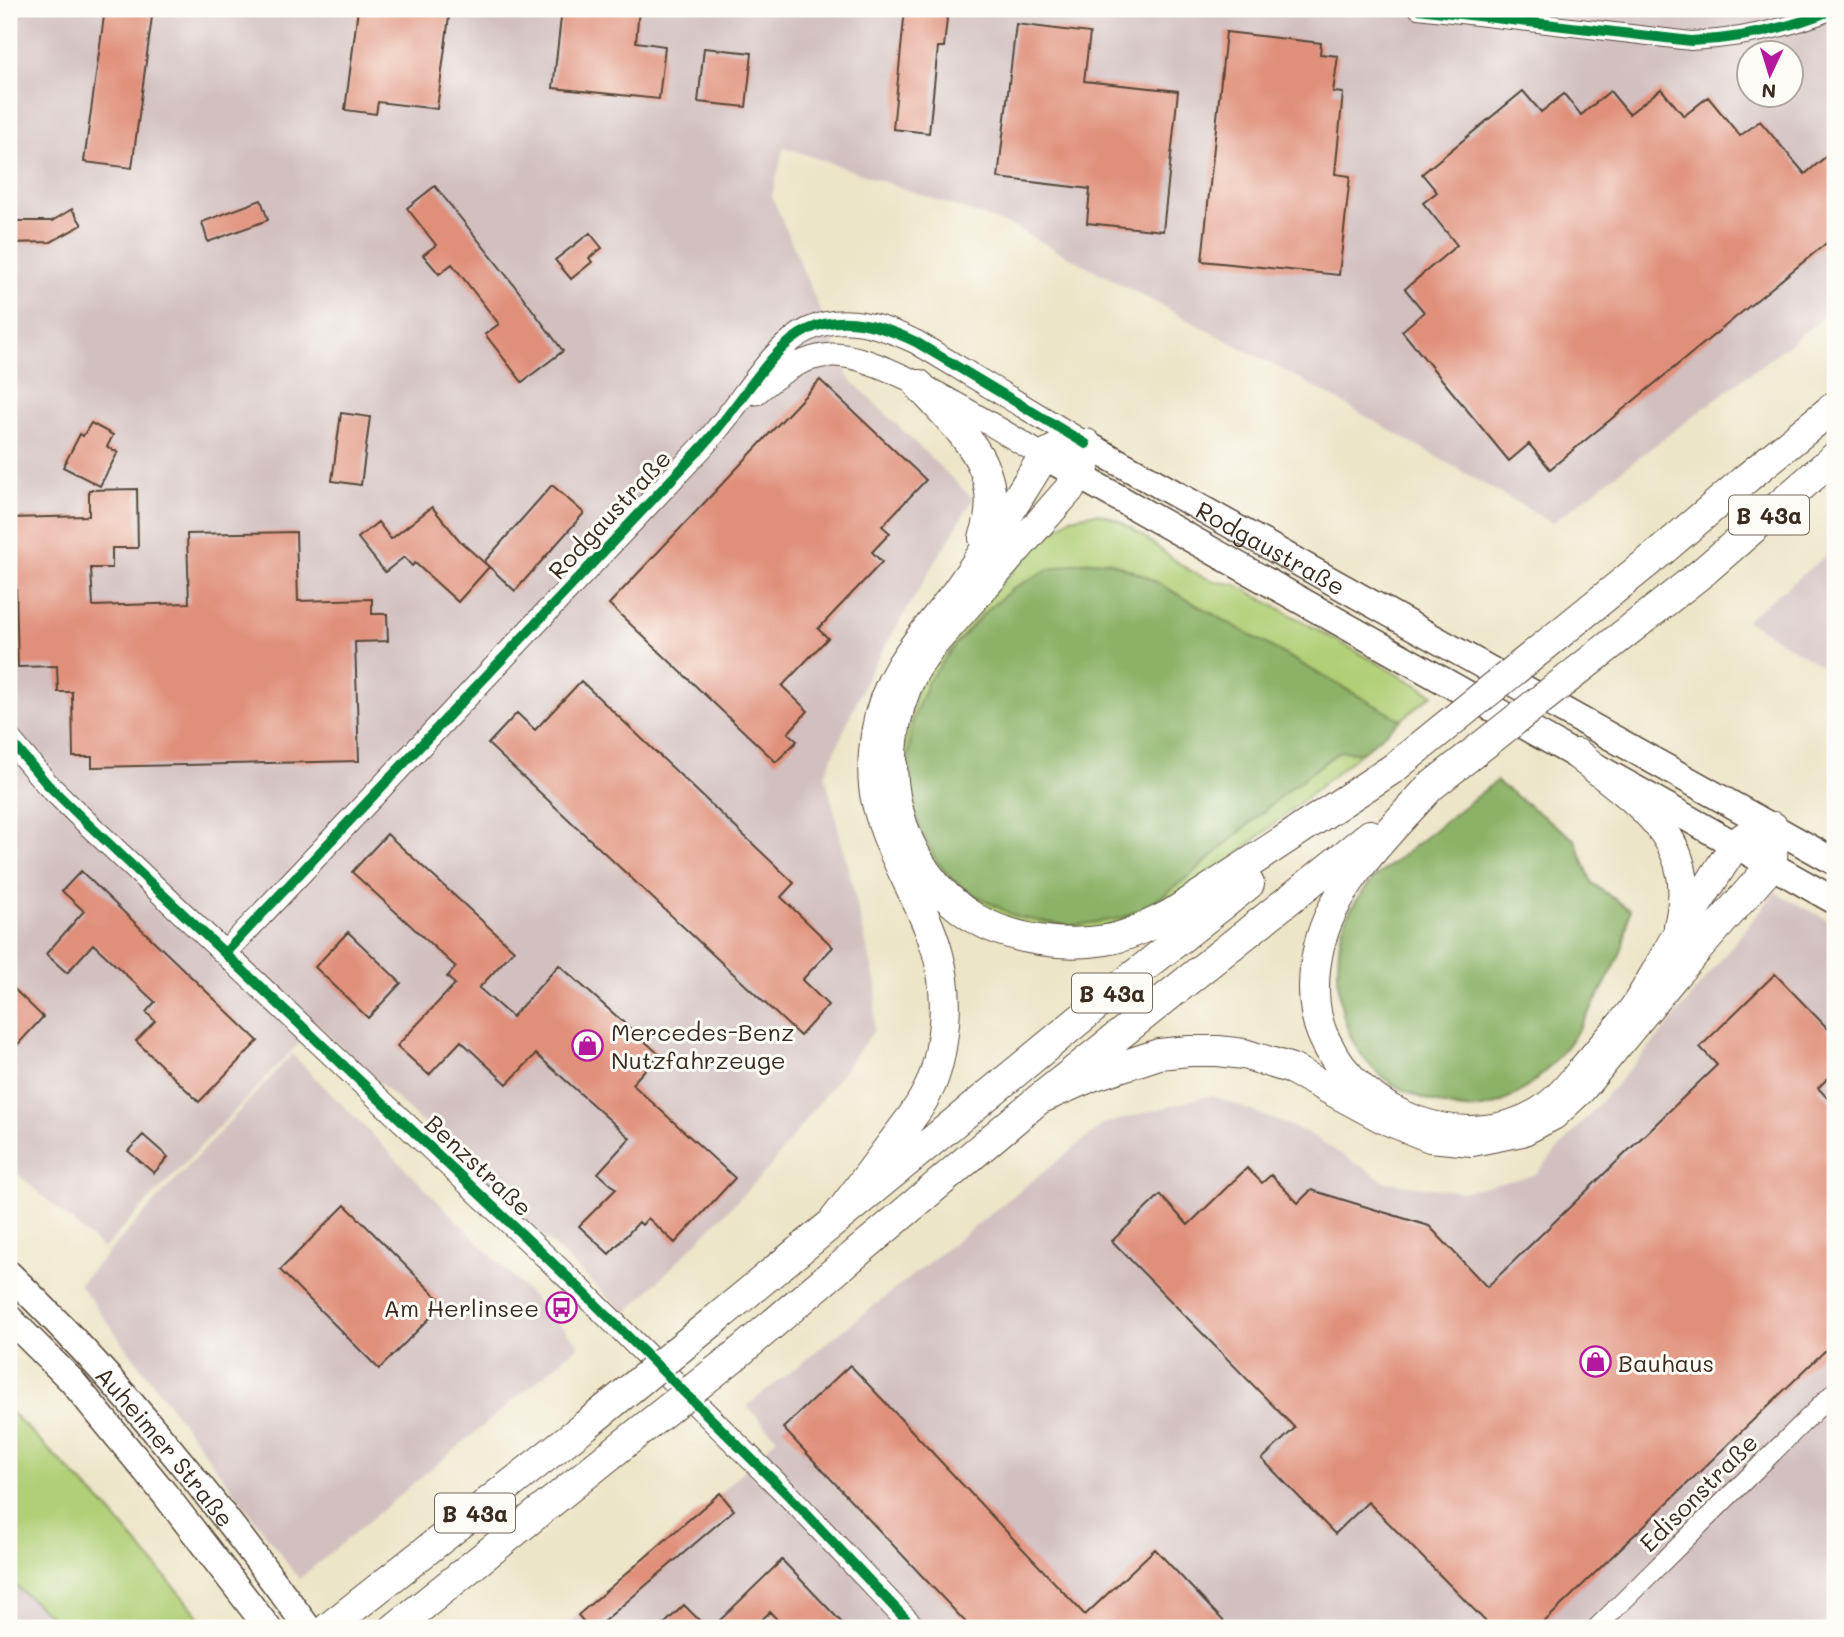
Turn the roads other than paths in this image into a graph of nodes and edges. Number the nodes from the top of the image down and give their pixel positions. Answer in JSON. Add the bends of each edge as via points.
{"nodes":[{"id":1,"x":1418,"y":9,"type":"edge"},
{"id":2,"x":1835,"y":9,"type":"edge"},
{"id":3,"x":1454,"y":11,"type":"edge"},
{"id":4,"x":919,"y":385,"type":"junction"},
{"id":5,"x":1835,"y":406,"type":"edge"},
{"id":6,"x":727,"y":419,"type":"junction"},
{"id":7,"x":1086,"y":444,"type":"junction"},
{"id":8,"x":1044,"y":456,"type":"junction"},
{"id":9,"x":1835,"y":457,"type":"edge"},
{"id":10,"x":1080,"y":477,"type":"junction"},
{"id":11,"x":974,"y":564,"type":"junction"},
{"id":12,"x":9,"y":739,"type":"edge"},
{"id":13,"x":1577,"y":754,"type":"junction"},
{"id":14,"x":1394,"y":768,"type":"junction"},
{"id":15,"x":1430,"y":787,"type":"junction"},
{"id":16,"x":1773,"y":827,"type":"junction"},
{"id":17,"x":1736,"y":843,"type":"junction"},
{"id":18,"x":1835,"y":862,"type":"edge"},
{"id":19,"x":1772,"y":865,"type":"junction"},
{"id":20,"x":1835,"y":901,"type":"edge"},
{"id":21,"x":1677,"y":937,"type":"junction"},
{"id":22,"x":225,"y":953,"type":"junction"},
{"id":23,"x":1039,"y":1099,"type":"junction"},
{"id":24,"x":833,"y":1222,"type":"junction"},
{"id":25,"x":9,"y":1274,"type":"edge"},
{"id":26,"x":9,"y":1318,"type":"edge"},
{"id":27,"x":1835,"y":1391,"type":"edge"},
{"id":28,"x":268,"y":1628,"type":"edge"},
{"id":29,"x":308,"y":1628,"type":"edge"},
{"id":30,"x":328,"y":1628,"type":"edge"},
{"id":31,"x":395,"y":1628,"type":"edge"},
{"id":32,"x":914,"y":1628,"type":"edge"},
{"id":33,"x":1596,"y":1628,"type":"edge"}],
"edges":[{"from":1,"to":3,"type":"street"},
{"from":2,"to":3,"type":"street","via":[[1766,33],[1691,41]]},
{"from":4,"to":6,"type":"street","name":"Rodgaustraße","via":[[857,358],[817,357],[774,379]]},
{"from":4,"to":8,"type":"street","name":"Rodgaustraße"},
{"from":4,"to":11,"type":"highway","via":[[966,438],[987,473],[991,507]]},
{"from":5,"to":14,"type":"highway","number":"B 43a","bridge":true},
{"from":6,"to":7,"type":"street","name":"Rodgaustraße","via":[[784,346],[803,331],[828,322],[858,322],[887,328],[915,342]]},
{"from":6,"to":22,"type":"street","name":"Rodgaustraße"},
{"from":7,"to":8,"type":"highway","via":[[1068,444]]},
{"from":7,"to":10,"type":"highway","via":[[1088,455]]},
{"from":7,"to":16,"type":"main road","name":"Rodgaustraße"},
{"from":8,"to":10,"type":"main road","name":"Rodgaustraße"},
{"from":8,"to":11,"type":"highway"},
{"from":9,"to":15,"type":"highway","number":"B 43a","bridge":true,"via":[[1703,572]]},
{"from":10,"to":13,"type":"main road","name":"Rodgaustraße"},
{"from":10,"to":14,"type":"highway","via":[[931,646],[902,701],[892,746],[895,797],[909,844],[940,890],[976,919],[1009,932],[1073,943],[1107,940],[1170,915]]},
{"from":11,"to":24,"type":"highway","via":[[895,674],[874,748],[876,800],[885,832],[923,911],[941,965],[945,1012],[939,1058],[915,1112]]},
{"from":12,"to":22,"type":"street","name":"Benzstraße","via":[[47,784]]},
{"from":13,"to":17,"type":"main road","name":"Rodgaustraße"},
{"from":13,"to":21,"type":"highway","via":[[1641,805],[1668,836],[1683,876]]},
{"from":14,"to":24,"type":"highway","number":"B 43a"},
{"from":15,"to":21,"type":"highway","via":[[1359,865],[1325,926],[1316,964],[1315,1002],[1324,1039],[1345,1072],[1382,1104],[1421,1124],[1461,1132],[1503,1128],[1543,1110],[1567,1089],[1635,1008]]},
{"from":15,"to":23,"type":"highway","number":"B 43a"},
{"from":16,"to":17,"type":"highway"},
{"from":16,"to":18,"type":"main road","name":"Rodgaustraße"},
{"from":16,"to":19,"type":"highway"},
{"from":17,"to":19,"type":"main road","name":"Rodgaustraße"},
{"from":17,"to":21,"type":"highway"},
{"from":19,"to":20,"type":"main road","name":"Rodgaustraße"},
{"from":19,"to":23,"type":"highway","via":[[1581,1089],[1553,1115],[1522,1131],[1472,1141],[1430,1137],[1292,1069],[1218,1051],[1159,1054]]},
{"from":22,"to":32,"type":"street","name":"Benzstraße","via":[[580,1289],[795,1502]]},
{"from":23,"to":31,"type":"highway","number":"B 43a","bridge":true,"via":[[737,1355]]},
{"from":24,"to":30,"type":"highway","number":"B 43a","bridge":true},
{"from":25,"to":29,"type":"main road","name":"Auheimer Straße","via":[[94,1361],[193,1478]]},
{"from":26,"to":28,"type":"main road","name":"Auheimer Straße","via":[[72,1381]]},
{"from":27,"to":33,"type":"street","name":"Edisonstraße"}]}
